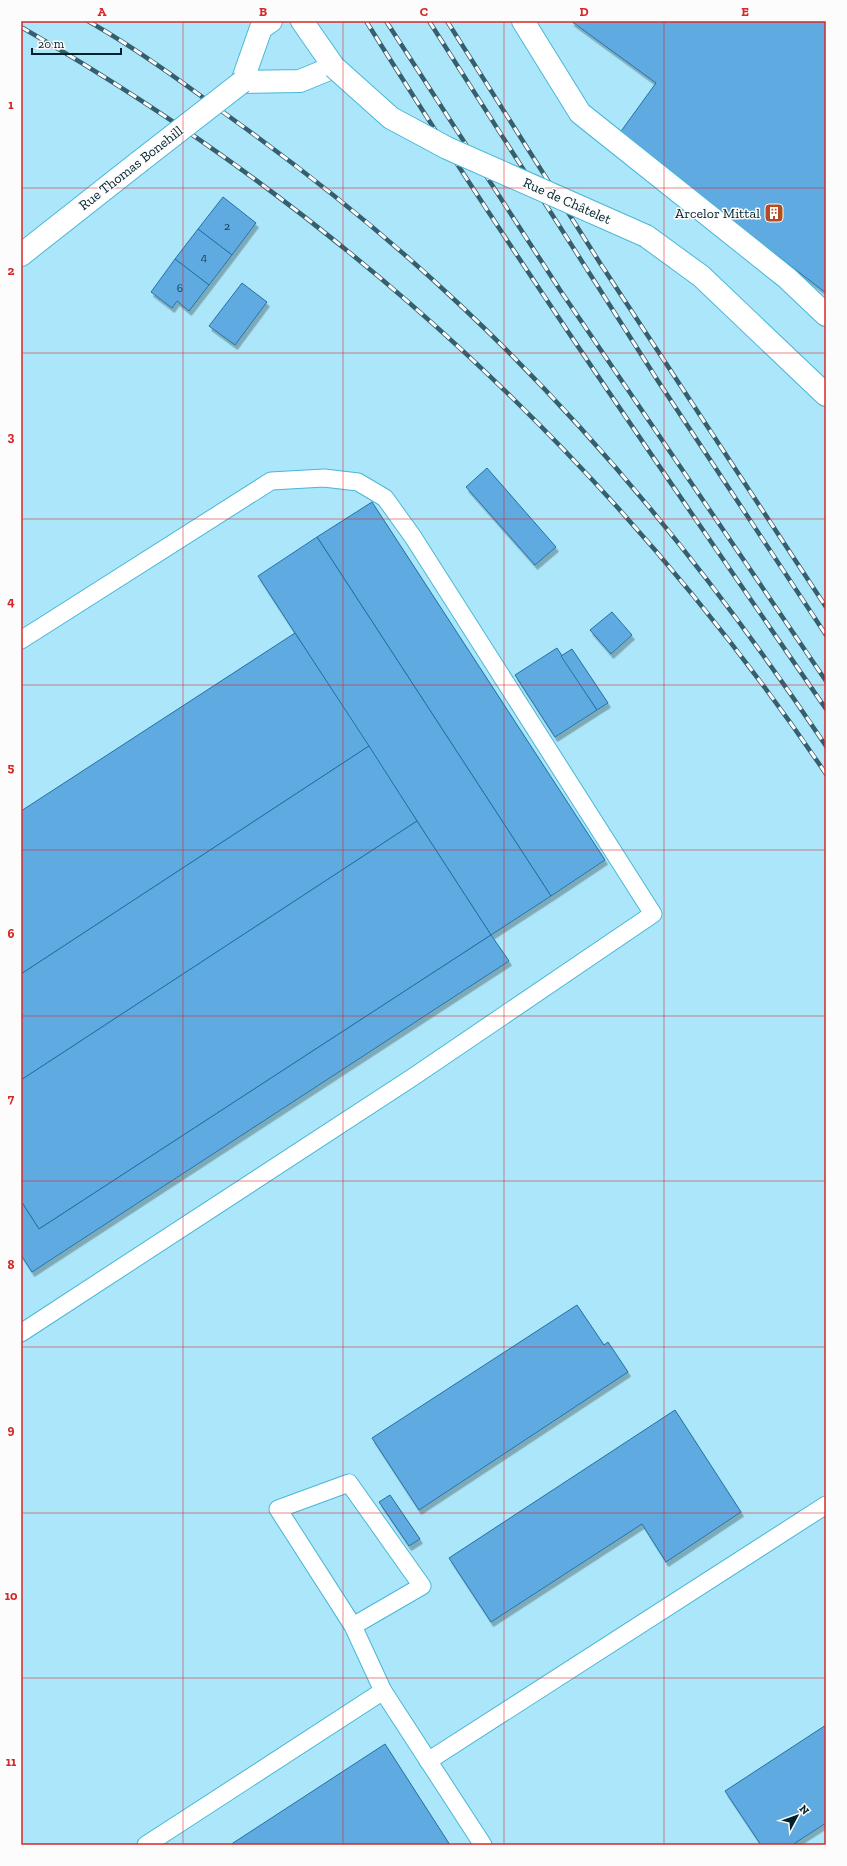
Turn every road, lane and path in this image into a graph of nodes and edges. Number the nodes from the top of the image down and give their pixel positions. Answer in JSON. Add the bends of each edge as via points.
{"nodes":[{"id":1,"x":271,"y":21,"type":"edge"},
{"id":2,"x":302,"y":21,"type":"edge"},
{"id":3,"x":523,"y":21,"type":"edge"},
{"id":4,"x":334,"y":68,"type":"junction"},
{"id":5,"x":242,"y":82,"type":"junction"},
{"id":6,"x":21,"y":255,"type":"edge"},
{"id":7,"x":826,"y":315,"type":"edge"},
{"id":8,"x":826,"y":395,"type":"edge"},
{"id":9,"x":21,"y":640,"type":"edge"},
{"id":10,"x":21,"y":1333,"type":"edge"},
{"id":11,"x":826,"y":1505,"type":"edge"},
{"id":12,"x":353,"y":1626,"type":"junction"},
{"id":13,"x":383,"y":1691,"type":"junction"},
{"id":14,"x":428,"y":1762,"type":"junction"},
{"id":15,"x":146,"y":1845,"type":"edge"},
{"id":16,"x":483,"y":1845,"type":"edge"}],
"edges":[{"from":1,"to":5,"type":"street","via":[[261,28]]},
{"from":2,"to":4,"type":"street","name":"Rue de Châtelet"},
{"from":3,"to":7,"type":"street","via":[[580,113],[787,278]]},
{"from":4,"to":5,"type":"street","via":[[300,81]]},
{"from":4,"to":8,"type":"street","name":"Rue de Châtelet","bridge":true,"via":[[398,122],[447,148],[646,236],[701,276]]},
{"from":5,"to":6,"type":"street","name":"Rue Thomas Bonehill","bridge":true},
{"from":9,"to":10,"type":"lane","via":[[271,481],[324,478],[358,482],[385,498],[413,537],[653,914],[406,1081]]},
{"from":11,"to":14,"type":"lane"},
{"from":12,"to":12,"type":"lane","via":[[278,1508],[349,1482],[422,1586]]},
{"from":12,"to":13,"type":"lane"},
{"from":13,"to":14,"type":"lane"},
{"from":13,"to":15,"type":"lane"},
{"from":14,"to":16,"type":"lane"}]}
